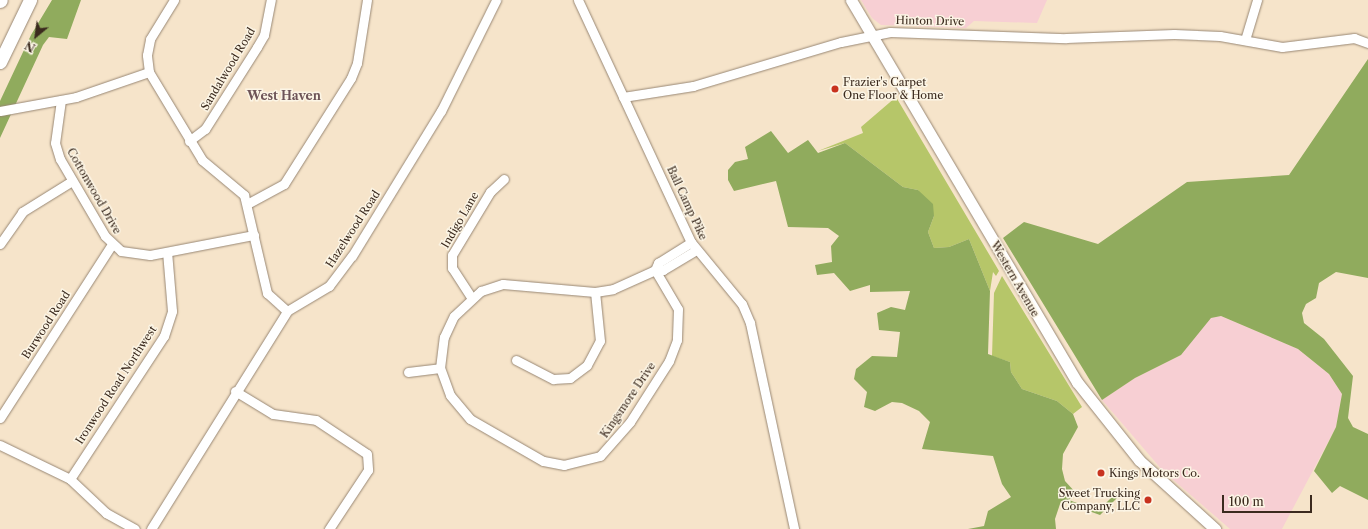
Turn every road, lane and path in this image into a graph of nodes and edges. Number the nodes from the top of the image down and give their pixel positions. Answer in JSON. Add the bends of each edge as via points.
{"nodes":[{"id":1,"x":30,"y":0,"type":"edge"},
{"id":2,"x":38,"y":0,"type":"edge"},
{"id":3,"x":174,"y":0,"type":"edge"},
{"id":4,"x":271,"y":0,"type":"edge"},
{"id":5,"x":367,"y":0,"type":"edge"},
{"id":6,"x":496,"y":0,"type":"edge"},
{"id":7,"x":578,"y":0,"type":"edge"},
{"id":8,"x":851,"y":0,"type":"edge"},
{"id":9,"x":1257,"y":0,"type":"edge"},
{"id":10,"x":872,"y":36,"type":"junction"},
{"id":11,"x":1245,"y":40,"type":"junction"},
{"id":12,"x":1368,"y":43,"type":"edge"},
{"id":13,"x":7,"y":49,"type":"junction"},
{"id":14,"x":0,"y":62,"type":"edge"},
{"id":15,"x":149,"y":72,"type":"junction"},
{"id":16,"x":623,"y":97,"type":"junction"},
{"id":17,"x":61,"y":100,"type":"junction"},
{"id":18,"x":0,"y":111,"type":"edge"},
{"id":19,"x":189,"y":141,"type":"junction"},
{"id":20,"x":504,"y":179,"type":"dead end"},
{"id":21,"x":72,"y":180,"type":"junction"},
{"id":22,"x":247,"y":204,"type":"junction"},
{"id":23,"x":254,"y":235,"type":"junction"},
{"id":24,"x":691,"y":242,"type":"junction"},
{"id":25,"x":0,"y":244,"type":"edge"},
{"id":26,"x":112,"y":244,"type":"junction"},
{"id":27,"x":696,"y":250,"type":"junction"},
{"id":28,"x":167,"y":252,"type":"junction"},
{"id":29,"x":655,"y":270,"type":"junction"},
{"id":30,"x":595,"y":292,"type":"junction"},
{"id":31,"x":471,"y":297,"type":"junction"},
{"id":32,"x":287,"y":311,"type":"junction"},
{"id":33,"x":516,"y":360,"type":"dead end"},
{"id":34,"x":440,"y":368,"type":"junction"},
{"id":35,"x":408,"y":372,"type":"dead end"},
{"id":36,"x":236,"y":391,"type":"junction"},
{"id":37,"x":0,"y":418,"type":"edge"},
{"id":38,"x":0,"y":445,"type":"edge"},
{"id":39,"x":70,"y":478,"type":"junction"},
{"id":40,"x":135,"y":529,"type":"edge"},
{"id":41,"x":151,"y":529,"type":"edge"},
{"id":42,"x":329,"y":529,"type":"edge"},
{"id":43,"x":794,"y":529,"type":"edge"},
{"id":44,"x":1215,"y":529,"type":"edge"}],
"edges":[{"from":1,"to":13,"type":"highway"},
{"from":2,"to":13,"type":"highway"},
{"from":3,"to":15,"type":"street","via":[[150,39],[147,55]]},
{"from":4,"to":19,"type":"street","name":"Sandalwood Road","via":[[265,29],[257,47],[205,129]]},
{"from":5,"to":22,"type":"street","via":[[357,63],[351,78],[284,184]]},
{"from":6,"to":32,"type":"street","name":"Hazelwood Road","via":[[441,111],[352,256],[329,286]]},
{"from":7,"to":16,"type":"street","name":"Ball Camp Pike"},
{"from":8,"to":10,"type":"main road","name":"Western Avenue"},
{"from":9,"to":11,"type":"street"},
{"from":10,"to":11,"type":"street","name":"Hinton Drive","via":[[925,31],[1066,38],[1147,33]]},
{"from":10,"to":16,"type":"street","name":"Hinton Drive","via":[[694,86]]},
{"from":10,"to":44,"type":"main road","name":"Western Avenue","via":[[1077,382],[1139,460]]},
{"from":11,"to":12,"type":"street","name":"Hinton Drive","via":[[1282,47],[1354,38]]},
{"from":13,"to":14,"type":"highway"},
{"from":15,"to":17,"type":"street"},
{"from":15,"to":19,"type":"street"},
{"from":16,"to":24,"type":"street","name":"Ball Camp Pike"},
{"from":17,"to":18,"type":"street"},
{"from":17,"to":21,"type":"street","name":"Cottonwood Drive","via":[[56,149]]},
{"from":19,"to":22,"type":"street","via":[[202,160],[244,195]]},
{"from":20,"to":31,"type":"street","name":"Indigo Lane","via":[[490,192],[452,255],[452,268]]},
{"from":21,"to":25,"type":"street","via":[[22,212]]},
{"from":21,"to":26,"type":"street","name":"Cottonwood Drive"},
{"from":22,"to":23,"type":"street"},
{"from":23,"to":28,"type":"street","name":"Cottonwood Drive"},
{"from":23,"to":32,"type":"street","via":[[267,293]]},
{"from":24,"to":27,"type":"street","name":"Ball Camp Pike"},
{"from":24,"to":29,"type":"street","via":[[658,263]]},
{"from":26,"to":28,"type":"street","name":"Cottonwood Drive","via":[[121,251],[141,255]]},
{"from":26,"to":37,"type":"street","name":"Burwood Road"},
{"from":27,"to":29,"type":"street","via":[[663,270]]},
{"from":27,"to":43,"type":"street","name":"Ball Camp Pike","via":[[742,304],[750,323]]},
{"from":28,"to":39,"type":"street","name":"Ironwood Road Northwest","via":[[172,311],[164,336]]},
{"from":29,"to":30,"type":"street","via":[[613,289]]},
{"from":29,"to":34,"type":"street","name":"Kingsmore Drive","via":[[678,310],[676,345],[618,438],[590,461],[564,465],[542,461],[470,419],[450,395]]},
{"from":30,"to":31,"type":"street","via":[[503,284]]},
{"from":30,"to":33,"type":"street","via":[[600,341],[587,365],[570,378],[553,378]]},
{"from":31,"to":34,"type":"street","via":[[448,326]]},
{"from":32,"to":36,"type":"street","name":"Hazelwood Road"},
{"from":34,"to":35,"type":"street"},
{"from":36,"to":41,"type":"street","name":"Hazelwood Road"},
{"from":36,"to":42,"type":"street","via":[[273,414],[316,420],[367,454],[368,470]]},
{"from":38,"to":39,"type":"street"},
{"from":39,"to":40,"type":"street","via":[[106,513]]}]}
